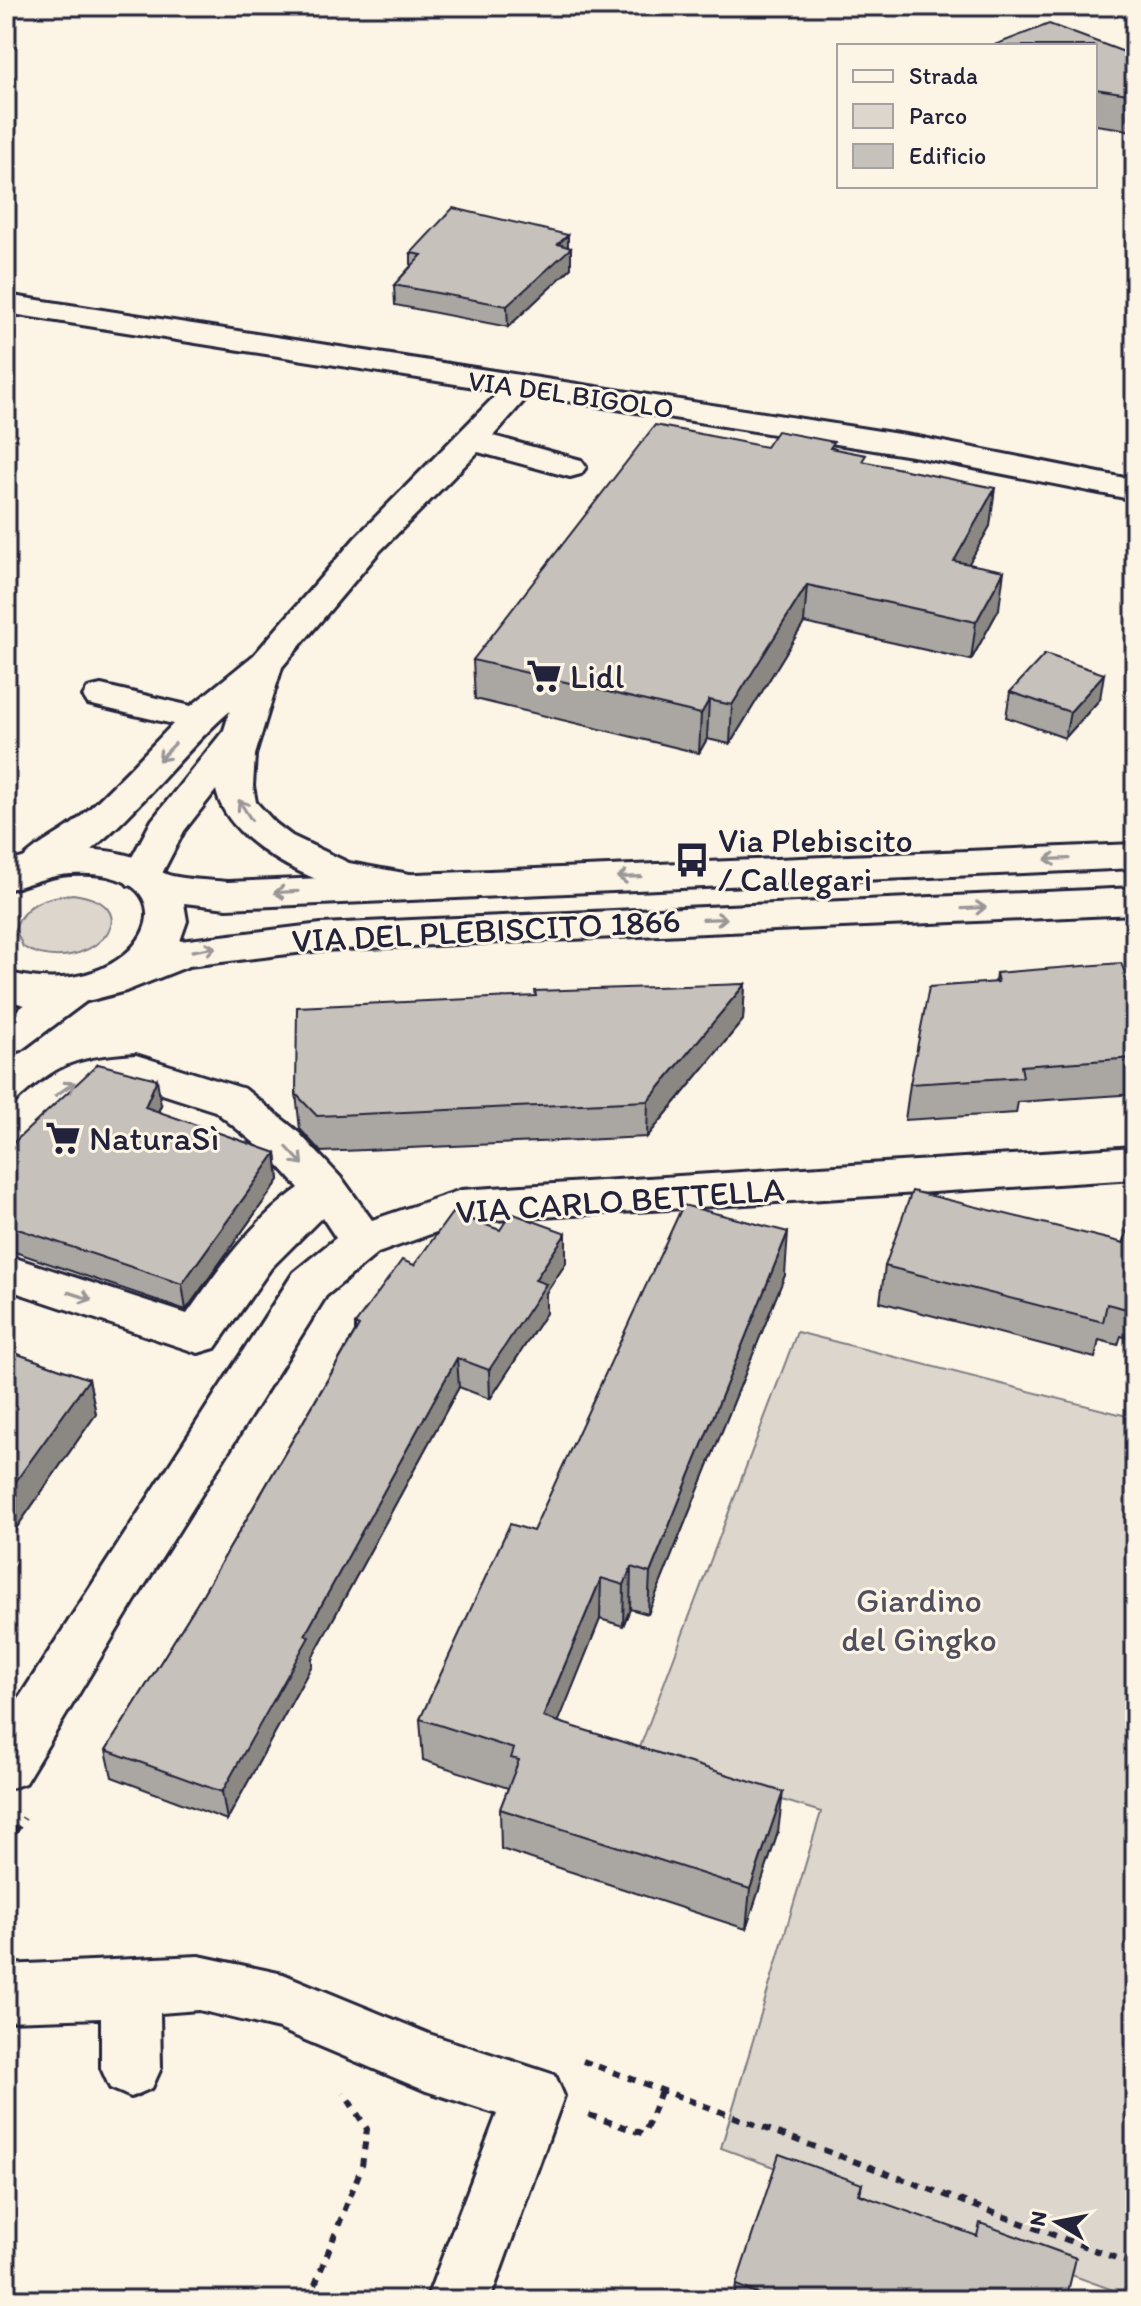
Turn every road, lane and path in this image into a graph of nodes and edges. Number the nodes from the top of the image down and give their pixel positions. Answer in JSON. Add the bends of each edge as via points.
{"nodes":[{"id":1,"x":6,"y":304,"type":"edge"},
{"id":2,"x":520,"y":387,"type":"junction"},
{"id":3,"x":472,"y":440,"type":"junction"},
{"id":4,"x":570,"y":467,"type":"dead end"},
{"id":5,"x":1135,"y":490,"type":"edge"},
{"id":6,"x":267,"y":663,"type":"junction"},
{"id":7,"x":101,"y":696,"type":"dead end"},
{"id":8,"x":198,"y":719,"type":"junction"},
{"id":9,"x":240,"y":734,"type":"junction"},
{"id":10,"x":1135,"y":856,"type":"edge"},
{"id":11,"x":22,"y":872,"type":"edge"},
{"id":12,"x":149,"y":881,"type":"junction"},
{"id":13,"x":412,"y":886,"type":"junction"},
{"id":14,"x":1135,"y":901,"type":"edge"},
{"id":15,"x":130,"y":972,"type":"junction"},
{"id":16,"x":6,"y":986,"type":"edge"},
{"id":17,"x":70,"y":992,"type":"junction"},
{"id":18,"x":6,"y":1040,"type":"edge"},
{"id":19,"x":6,"y":1139,"type":"edge"},
{"id":20,"x":1135,"y":1163,"type":"edge"},
{"id":21,"x":327,"y":1191,"type":"junction"},
{"id":22,"x":362,"y":1241,"type":"junction"},
{"id":23,"x":6,"y":1272,"type":"edge"},
{"id":24,"x":6,"y":1766,"type":"edge"},
{"id":25,"x":131,"y":1988,"type":"junction"},
{"id":26,"x":6,"y":1993,"type":"edge"},
{"id":27,"x":131,"y":2068,"type":"dead end"},
{"id":28,"x":337,"y":2082,"type":"dead end"},
{"id":29,"x":534,"y":2096,"type":"junction"},
{"id":30,"x":1135,"y":2265,"type":"edge"},
{"id":31,"x":309,"y":2300,"type":"edge"},
{"id":32,"x":458,"y":2300,"type":"edge"}],
"edges":[{"from":1,"to":2,"type":"street","name":"VIA DEL BIGOLO"},
{"from":2,"to":3,"type":"street"},
{"from":2,"to":5,"type":"street","name":"VIA DEL BIGOLO","via":[[918,447]]},
{"from":3,"to":4,"type":"street"},
{"from":3,"to":6,"type":"street","via":[[367,545]]},
{"from":6,"to":8,"type":"street"},
{"from":6,"to":9,"type":"street"},
{"from":7,"to":8,"type":"street"},
{"from":8,"to":11,"type":"street","one_way":true,"via":[[110,811],[72,844]]},
{"from":9,"to":12,"type":"street","via":[[166,828]]},
{"from":13,"to":9,"type":"street","one_way":true,"via":[[350,876],[303,859],[260,832],[233,789]]},
{"from":10,"to":13,"type":"street","name":"VIA DEL PLEBISCITO 1866","one_way":true},
{"from":11,"to":12,"type":"street","name":"VIA DEL PLEBISCITO 1866","via":[[60,861],[104,862]]},
{"from":13,"to":12,"type":"street","name":"VIA DEL PLEBISCITO 1866","one_way":true,"via":[[227,895]]},
{"from":12,"to":15,"type":"street","via":[[167,907],[167,930],[154,953]]},
{"from":15,"to":14,"type":"street","name":"VIA DEL PLEBISCITO 1866","one_way":true,"via":[[184,953],[321,937]]},
{"from":15,"to":17,"type":"street","name":"VIA DEL PLEBISCITO 1866"},
{"from":16,"to":17,"type":"street"},
{"from":17,"to":18,"type":"street"},
{"from":19,"to":21,"type":"street","one_way":true,"via":[[63,1087],[91,1073],[136,1070],[230,1100],[282,1142]]},
{"from":20,"to":22,"type":"street","name":"VIA CARLO BETTELLA","via":[[461,1206]]},
{"from":21,"to":22,"type":"street"},
{"from":23,"to":21,"type":"street","one_way":true,"via":[[198,1335],[256,1250],[296,1211]]},
{"from":22,"to":24,"type":"street","name":"VIA CARLO BETTELLA","via":[[310,1284]]},
{"from":25,"to":26,"type":"street"},
{"from":25,"to":27,"type":"street"},
{"from":25,"to":29,"type":"street","via":[[199,1983],[283,2002],[426,2062]]},
{"from":28,"to":31,"type":"path","via":[[367,2129],[362,2166]]},
{"from":29,"to":30,"type":"path","via":[[644,2134],[662,2089]]},
{"from":29,"to":32,"type":"street"}]}
